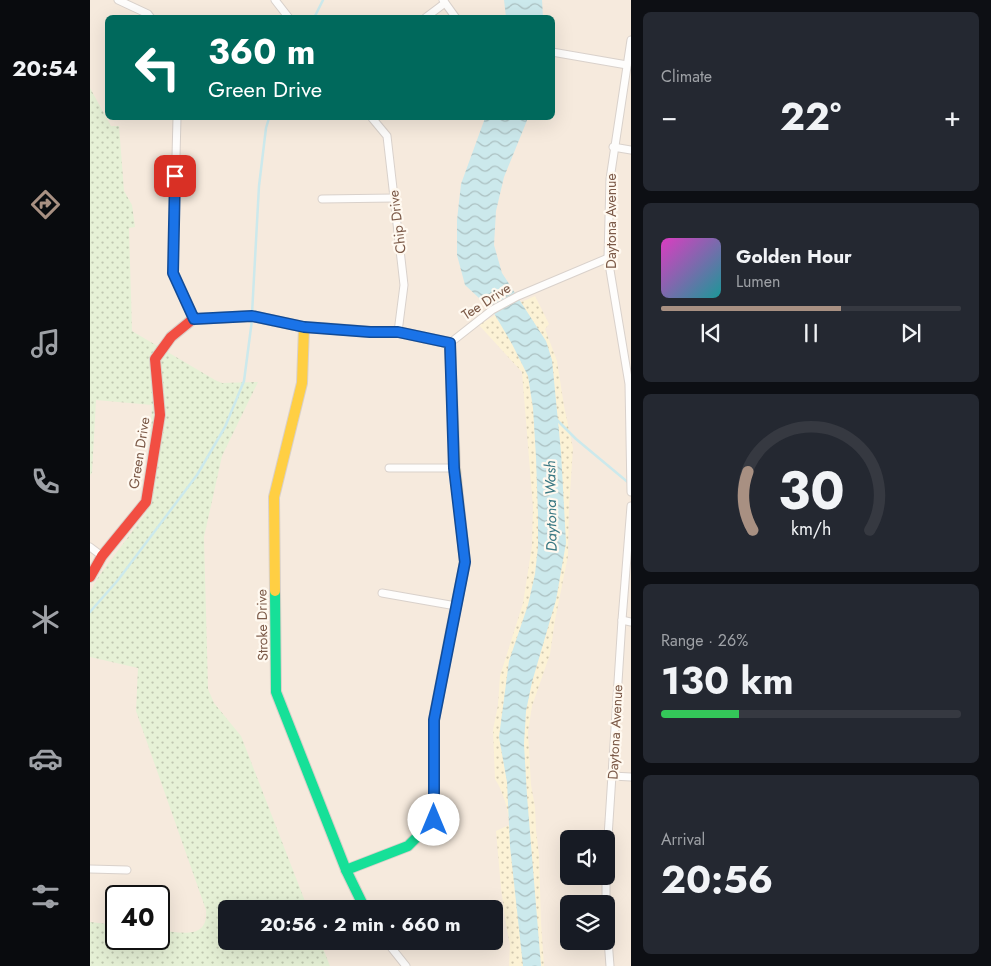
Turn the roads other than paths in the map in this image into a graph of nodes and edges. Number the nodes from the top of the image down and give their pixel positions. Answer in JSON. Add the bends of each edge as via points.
{"nodes":[{"id":1,"x":118,"y":0,"type":"edge"},
{"id":2,"x":275,"y":0,"type":"edge"},
{"id":3,"x":444,"y":2,"type":"edge"},
{"id":4,"x":148,"y":15,"type":"edge"},
{"id":5,"x":288,"y":15,"type":"edge"},
{"id":6,"x":429,"y":15,"type":"edge"},
{"id":7,"x":454,"y":15,"type":"edge"},
{"id":8,"x":631,"y":40,"type":"edge"},
{"id":9,"x":555,"y":53,"type":"edge"},
{"id":10,"x":627,"y":65,"type":"junction"},
{"id":11,"x":177,"y":120,"type":"edge"},
{"id":12,"x":374,"y":120,"type":"edge"},
{"id":13,"x":614,"y":147,"type":"junction"},
{"id":14,"x":631,"y":150,"type":"edge"},
{"id":15,"x":394,"y":198,"type":"junction"},
{"id":16,"x":322,"y":199,"type":"dead end"},
{"id":17,"x":608,"y":258,"type":"junction"},
{"id":18,"x":194,"y":319,"type":"junction"},
{"id":19,"x":304,"y":327,"type":"junction"},
{"id":20,"x":398,"y":332,"type":"junction"},
{"id":21,"x":450,"y":343,"type":"junction"},
{"id":22,"x":389,"y":468,"type":"dead end"},
{"id":23,"x":454,"y":468,"type":"junction"},
{"id":24,"x":631,"y":492,"type":"edge"},
{"id":25,"x":631,"y":506,"type":"edge"},
{"id":26,"x":90,"y":547,"type":"edge"},
{"id":27,"x":102,"y":556,"type":"junction"},
{"id":28,"x":90,"y":577,"type":"edge"},
{"id":29,"x":382,"y":593,"type":"dead end"},
{"id":30,"x":456,"y":606,"type":"junction"},
{"id":31,"x":622,"y":620,"type":"junction"},
{"id":32,"x":631,"y":622,"type":"edge"},
{"id":33,"x":612,"y":776,"type":"junction"},
{"id":34,"x":631,"y":777,"type":"edge"},
{"id":35,"x":608,"y":830,"type":"edge"},
{"id":36,"x":90,"y":869,"type":"edge"},
{"id":37,"x":127,"y":870,"type":"dead end"},
{"id":38,"x":346,"y":870,"type":"junction"},
{"id":39,"x":361,"y":900,"type":"edge"},
{"id":40,"x":393,"y":950,"type":"edge"},
{"id":41,"x":609,"y":950,"type":"edge"},
{"id":42,"x":406,"y":966,"type":"edge"},
{"id":43,"x":610,"y":966,"type":"edge"}],
"edges":[{"from":1,"to":4,"type":"street"},
{"from":2,"to":5,"type":"street"},
{"from":3,"to":6,"type":"street"},
{"from":3,"to":7,"type":"street"},
{"from":8,"to":10,"type":"street","name":"Daytona Avenue"},
{"from":9,"to":10,"type":"street"},
{"from":10,"to":13,"type":"street","name":"Daytona Avenue"},
{"from":11,"to":18,"type":"street","via":[[173,273]]},
{"from":12,"to":15,"type":"street","name":"Chip Drive","via":[[387,136]]},
{"from":13,"to":14,"type":"street"},
{"from":13,"to":17,"type":"street","name":"Daytona Avenue"},
{"from":15,"to":16,"type":"street"},
{"from":15,"to":20,"type":"street","name":"Chip Drive","via":[[404,286]]},
{"from":17,"to":21,"type":"street","name":"Tee Drive","via":[[518,296],[492,310]]},
{"from":17,"to":24,"type":"street","name":"Daytona Avenue","via":[[629,384]]},
{"from":18,"to":19,"type":"street","via":[[252,316]]},
{"from":18,"to":27,"type":"street","name":"Green Drive","via":[[171,337],[155,359],[160,415],[146,502]]},
{"from":19,"to":20,"type":"street"},
{"from":19,"to":38,"type":"street","name":"Stroke Drive","via":[[302,383],[274,497],[276,692]]},
{"from":20,"to":21,"type":"street"},
{"from":21,"to":23,"type":"street"},
{"from":22,"to":23,"type":"street"},
{"from":23,"to":30,"type":"street","via":[[465,562]]},
{"from":25,"to":31,"type":"street","name":"Daytona Avenue"},
{"from":26,"to":27,"type":"street"},
{"from":27,"to":28,"type":"street","name":"Green Drive"},
{"from":29,"to":30,"type":"street"},
{"from":30,"to":38,"type":"street","via":[[434,720],[434,820],[408,846]]},
{"from":31,"to":32,"type":"street"},
{"from":31,"to":33,"type":"street","name":"Daytona Avenue"},
{"from":33,"to":34,"type":"street"},
{"from":33,"to":35,"type":"street","name":"Daytona Avenue"},
{"from":36,"to":37,"type":"street"},
{"from":38,"to":39,"type":"street","name":"Stroke Drive"},
{"from":40,"to":42,"type":"street"},
{"from":41,"to":43,"type":"street"}]}
